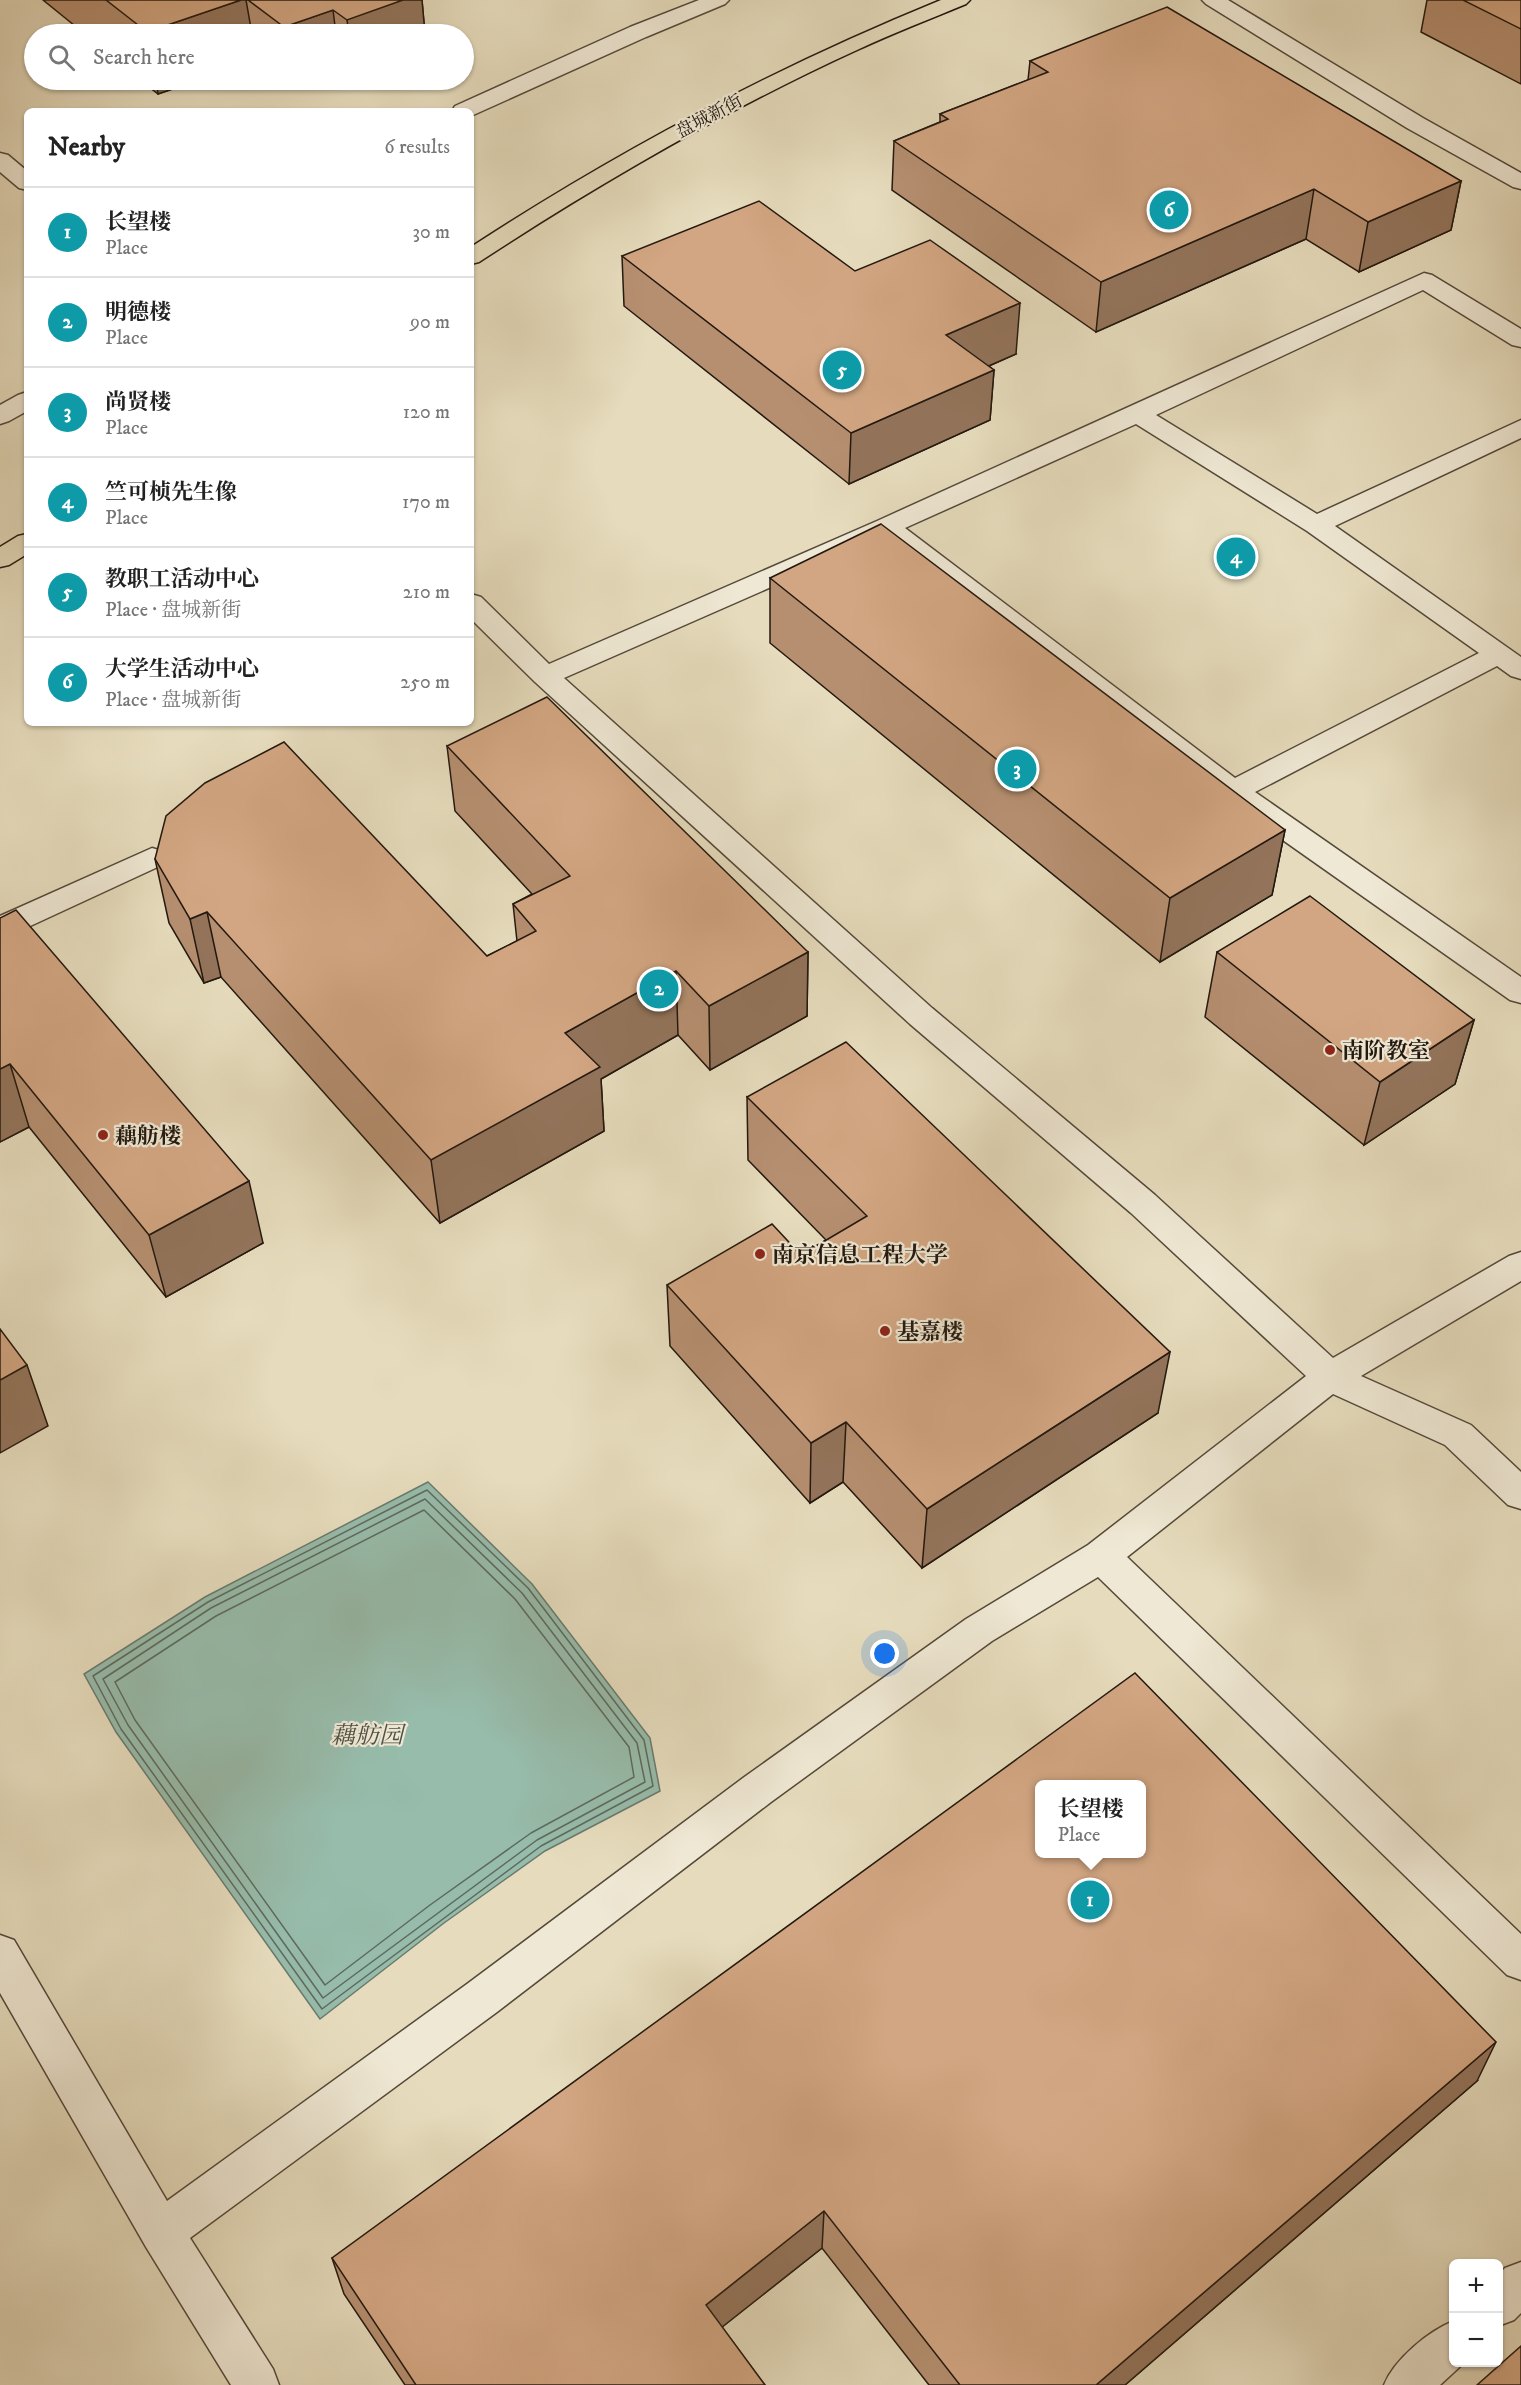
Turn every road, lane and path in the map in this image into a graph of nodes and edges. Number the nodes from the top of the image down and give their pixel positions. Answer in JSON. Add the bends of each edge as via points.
{"nodes":[{"id":1,"x":718,"y":0,"type":"edge"},
{"id":2,"x":959,"y":0,"type":"edge"},
{"id":3,"x":1212,"y":0,"type":"edge"},
{"id":4,"x":470,"y":108,"type":"edge"},
{"id":5,"x":0,"y":160,"type":"edge"},
{"id":6,"x":24,"y":180,"type":"edge"},
{"id":7,"x":1521,"y":182,"type":"edge"},
{"id":8,"x":474,"y":255,"type":"edge"},
{"id":9,"x":1521,"y":340,"type":"edge"},
{"id":10,"x":24,"y":402,"type":"edge"},
{"id":11,"x":1137,"y":414,"type":"junction"},
{"id":12,"x":0,"y":416,"type":"edge"},
{"id":13,"x":1521,"y":428,"type":"edge"},
{"id":14,"x":1316,"y":525,"type":"junction"},
{"id":15,"x":886,"y":527,"type":"junction"},
{"id":16,"x":24,"y":544,"type":"edge"},
{"id":17,"x":0,"y":560,"type":"edge"},
{"id":18,"x":474,"y":606,"type":"edge"},
{"id":19,"x":1497,"y":655,"type":"junction"},
{"id":20,"x":1521,"y":670,"type":"edge"},
{"id":21,"x":545,"y":676,"type":"junction"},
{"id":22,"x":1233,"y":791,"type":"junction"},
{"id":23,"x":152,"y":858,"type":"dead end"},
{"id":24,"x":0,"y":929,"type":"edge"},
{"id":25,"x":1521,"y":992,"type":"edge"},
{"id":26,"x":1521,"y":1265,"type":"edge"},
{"id":27,"x":1330,"y":1377,"type":"junction"},
{"id":28,"x":1521,"y":1494,"type":"edge"},
{"id":29,"x":1101,"y":1556,"type":"junction"},
{"id":30,"x":0,"y":1954,"type":"edge"},
{"id":31,"x":1521,"y":1961,"type":"edge"},
{"id":32,"x":161,"y":2232,"type":"junction"},
{"id":33,"x":1521,"y":2284,"type":"edge"},
{"id":34,"x":1503,"y":2300,"type":"edge"},
{"id":35,"x":1449,"y":2347,"type":"edge"},
{"id":36,"x":257,"y":2385,"type":"edge"},
{"id":37,"x":1406,"y":2385,"type":"edge"}],
"edges":[{"from":1,"to":4,"type":"lane"},
{"from":2,"to":8,"type":"main road","name":"盘城新街","via":[[839,50],[694,122]]},
{"from":3,"to":7,"type":"lane"},
{"from":5,"to":6,"type":"lane"},
{"from":9,"to":11,"type":"lane","via":[[1424,280]]},
{"from":10,"to":12,"type":"lane"},
{"from":11,"to":14,"type":"lane"},
{"from":11,"to":15,"type":"lane"},
{"from":13,"to":14,"type":"lane"},
{"from":14,"to":19,"type":"lane"},
{"from":15,"to":21,"type":"lane"},
{"from":15,"to":22,"type":"lane"},
{"from":16,"to":17,"type":"main road"},
{"from":18,"to":21,"type":"lane"},
{"from":19,"to":20,"type":"lane"},
{"from":19,"to":22,"type":"lane"},
{"from":21,"to":27,"type":"lane","via":[[921,1016],[1143,1204]]},
{"from":22,"to":25,"type":"lane"},
{"from":23,"to":24,"type":"lane"},
{"from":26,"to":27,"type":"lane"},
{"from":27,"to":28,"type":"lane","via":[[1458,1435]]},
{"from":27,"to":29,"type":"lane"},
{"from":29,"to":31,"type":"lane"},
{"from":29,"to":32,"type":"lane","via":[[979,1630]]},
{"from":30,"to":32,"type":"lane"},
{"from":32,"to":36,"type":"lane"},
{"from":33,"to":34,"type":"lane"},
{"from":35,"to":37,"type":"lane"}]}
